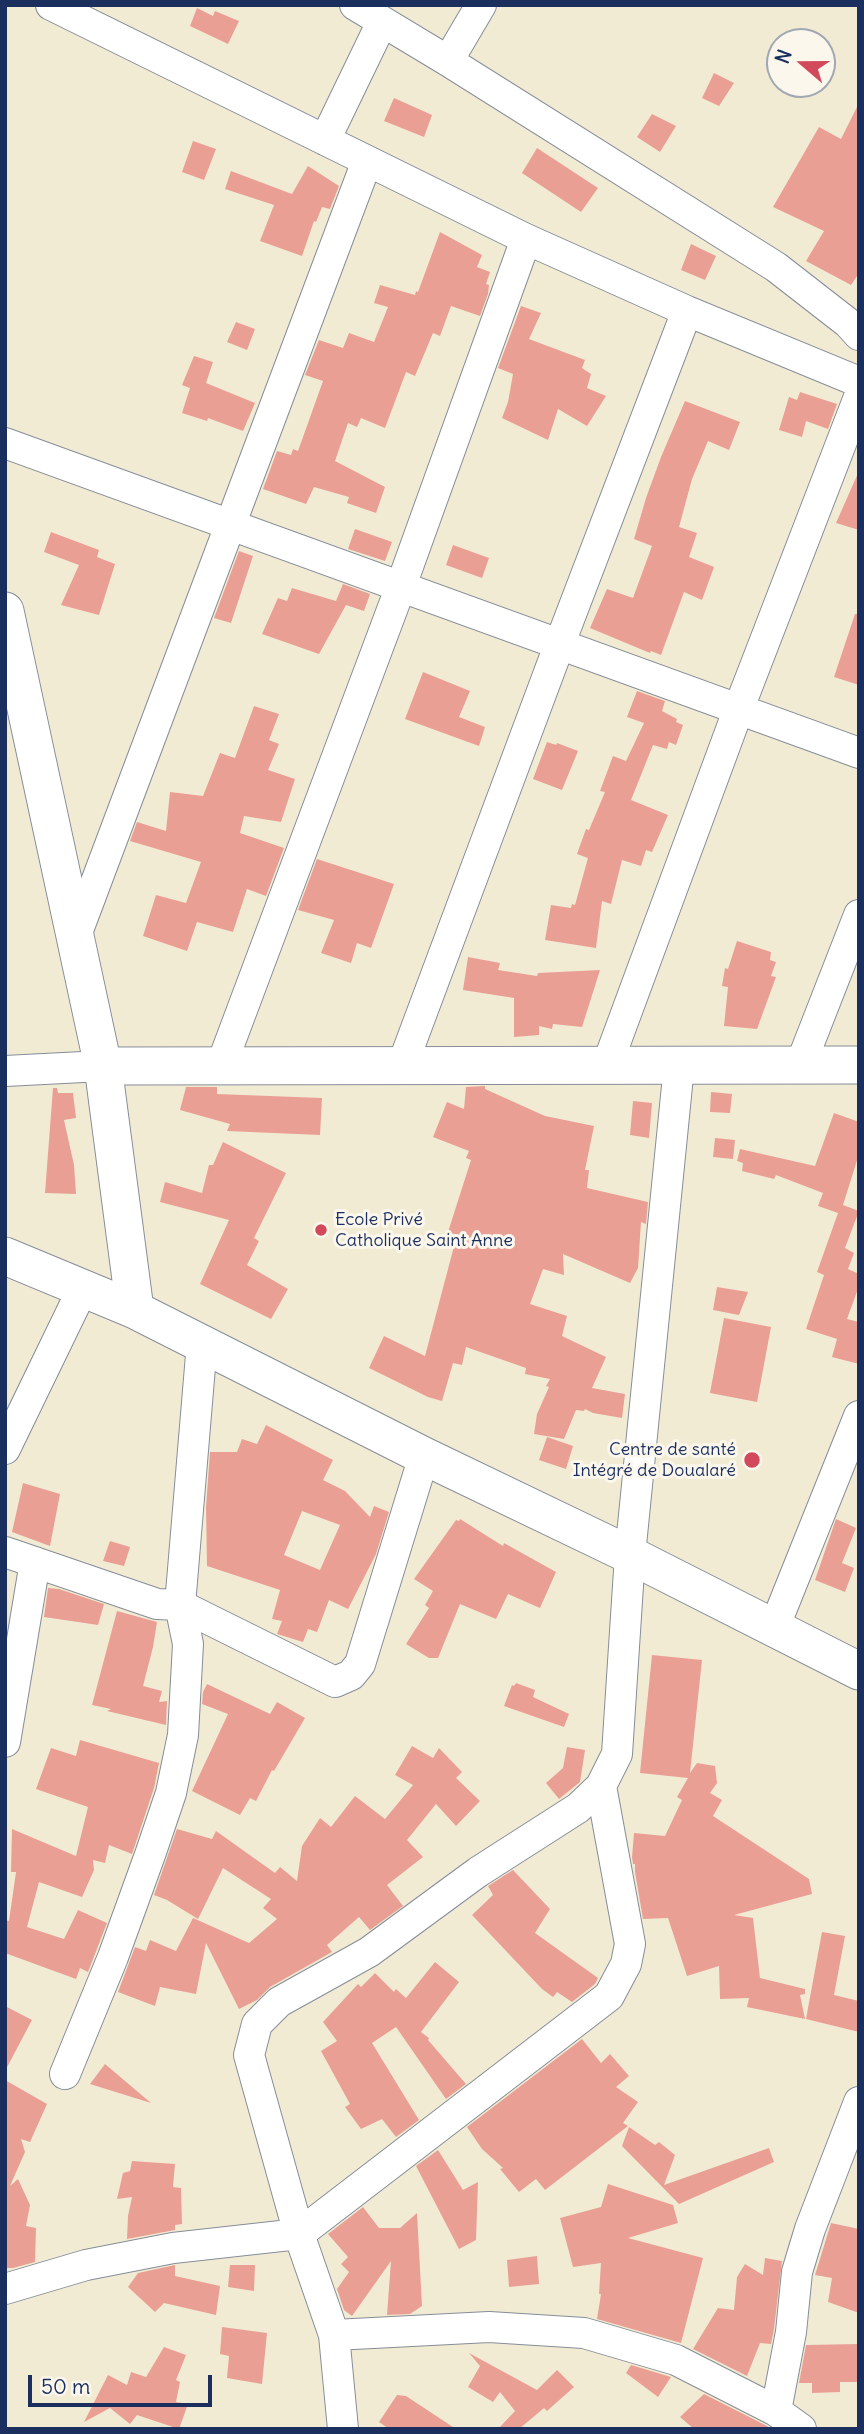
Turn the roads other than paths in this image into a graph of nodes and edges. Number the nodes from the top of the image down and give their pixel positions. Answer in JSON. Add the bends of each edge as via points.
{"nodes":[{"id":1,"x":51,"y":5,"type":"edge"},
{"id":2,"x":355,"y":5,"type":"edge"},
{"id":3,"x":481,"y":5,"type":"edge"},
{"id":4,"x":382,"y":22,"type":"junction"},
{"id":5,"x":448,"y":61,"type":"junction"},
{"id":6,"x":325,"y":140,"type":"junction"},
{"id":7,"x":367,"y":161,"type":"junction"},
{"id":8,"x":526,"y":239,"type":"junction"},
{"id":9,"x":687,"y":311,"type":"junction"},
{"id":10,"x":859,"y":335,"type":"edge"},
{"id":11,"x":859,"y":382,"type":"edge"},
{"id":12,"x":859,"y":397,"type":"edge"},
{"id":13,"x":5,"y":443,"type":"edge"},
{"id":14,"x":231,"y":524,"type":"junction"},
{"id":15,"x":401,"y":586,"type":"junction"},
{"id":16,"x":5,"y":611,"type":"edge"},
{"id":17,"x":560,"y":643,"type":"junction"},
{"id":18,"x":739,"y":708,"type":"junction"},
{"id":19,"x":859,"y":753,"type":"edge"},
{"id":20,"x":859,"y":915,"type":"edge"},
{"id":21,"x":75,"y":938,"type":"junction"},
{"id":22,"x":607,"y":1065,"type":"junction"},
{"id":23,"x":859,"y":1065,"type":"edge"},
{"id":24,"x":103,"y":1066,"type":"junction"},
{"id":25,"x":220,"y":1066,"type":"junction"},
{"id":26,"x":402,"y":1066,"type":"junction"},
{"id":27,"x":679,"y":1066,"type":"junction"},
{"id":28,"x":800,"y":1066,"type":"junction"},
{"id":29,"x":5,"y":1071,"type":"edge"},
{"id":30,"x":5,"y":1256,"type":"edge"},
{"id":31,"x":83,"y":1289,"type":"junction"},
{"id":32,"x":135,"y":1310,"type":"junction"},
{"id":33,"x":202,"y":1343,"type":"junction"},
{"id":34,"x":859,"y":1416,"type":"edge"},
{"id":35,"x":5,"y":1449,"type":"edge"},
{"id":36,"x":425,"y":1456,"type":"junction"},
{"id":37,"x":5,"y":1552,"type":"edge"},
{"id":38,"x":630,"y":1555,"type":"junction"},
{"id":39,"x":35,"y":1562,"type":"junction"},
{"id":40,"x":180,"y":1605,"type":"junction"},
{"id":41,"x":774,"y":1628,"type":"junction"},
{"id":42,"x":859,"y":1671,"type":"edge"},
{"id":43,"x":5,"y":1742,"type":"edge"},
{"id":44,"x":601,"y":1786,"type":"junction"},
{"id":45,"x":65,"y":2074,"type":"dead end"},
{"id":46,"x":859,"y":2102,"type":"edge"},
{"id":47,"x":299,"y":2234,"type":"junction"},
{"id":48,"x":5,"y":2289,"type":"edge"},
{"id":49,"x":334,"y":2335,"type":"junction"},
{"id":50,"x":776,"y":2411,"type":"junction"},
{"id":51,"x":343,"y":2429,"type":"edge"},
{"id":52,"x":801,"y":2429,"type":"edge"}],
"edges":[{"from":1,"to":6,"type":"street"},
{"from":2,"to":4,"type":"street"},
{"from":3,"to":5,"type":"street"},
{"from":4,"to":5,"type":"street"},
{"from":4,"to":6,"type":"street"},
{"from":5,"to":10,"type":"street","via":[[776,267]]},
{"from":6,"to":7,"type":"street"},
{"from":7,"to":8,"type":"street"},
{"from":7,"to":14,"type":"street"},
{"from":8,"to":9,"type":"street"},
{"from":8,"to":15,"type":"street"},
{"from":9,"to":11,"type":"street"},
{"from":9,"to":17,"type":"street"},
{"from":12,"to":18,"type":"street"},
{"from":13,"to":14,"type":"street"},
{"from":14,"to":15,"type":"street"},
{"from":14,"to":21,"type":"street"},
{"from":15,"to":17,"type":"street"},
{"from":15,"to":25,"type":"street"},
{"from":16,"to":21,"type":"street"},
{"from":17,"to":18,"type":"street"},
{"from":17,"to":26,"type":"street"},
{"from":18,"to":19,"type":"street"},
{"from":18,"to":22,"type":"street"},
{"from":20,"to":28,"type":"street"},
{"from":21,"to":24,"type":"street"},
{"from":22,"to":26,"type":"street"},
{"from":22,"to":27,"type":"street"},
{"from":23,"to":28,"type":"street"},
{"from":24,"to":25,"type":"street"},
{"from":24,"to":29,"type":"street"},
{"from":24,"to":32,"type":"street"},
{"from":25,"to":26,"type":"street"},
{"from":27,"to":28,"type":"street"},
{"from":27,"to":38,"type":"street"},
{"from":30,"to":31,"type":"street"},
{"from":31,"to":32,"type":"street"},
{"from":31,"to":35,"type":"street"},
{"from":32,"to":33,"type":"street"},
{"from":33,"to":36,"type":"street"},
{"from":33,"to":40,"type":"street"},
{"from":34,"to":41,"type":"street"},
{"from":36,"to":38,"type":"street"},
{"from":36,"to":40,"type":"street","via":[[359,1664],[351,1675],[335,1682]]},
{"from":37,"to":39,"type":"street"},
{"from":38,"to":41,"type":"street"},
{"from":38,"to":44,"type":"street","via":[[617,1754]]},
{"from":39,"to":40,"type":"street","via":[[157,1604]]},
{"from":39,"to":43,"type":"street"},
{"from":40,"to":45,"type":"street","via":[[188,1644],[188,1682],[171,1793],[113,1957]]},
{"from":41,"to":42,"type":"street"},
{"from":44,"to":47,"type":"street","via":[[630,1944],[626,1964],[609,1996]]},
{"from":44,"to":47,"type":"street","via":[[578,1808],[478,1872],[369,1952],[279,2002],[257,2024],[249,2055]]},
{"from":46,"to":50,"type":"street","via":[[797,2272]]},
{"from":47,"to":48,"type":"street","via":[[173,2248],[86,2265]]},
{"from":47,"to":49,"type":"street"},
{"from":49,"to":50,"type":"street","via":[[489,2327],[584,2333],[676,2360]]},
{"from":49,"to":51,"type":"street"},
{"from":50,"to":52,"type":"street"}]}
